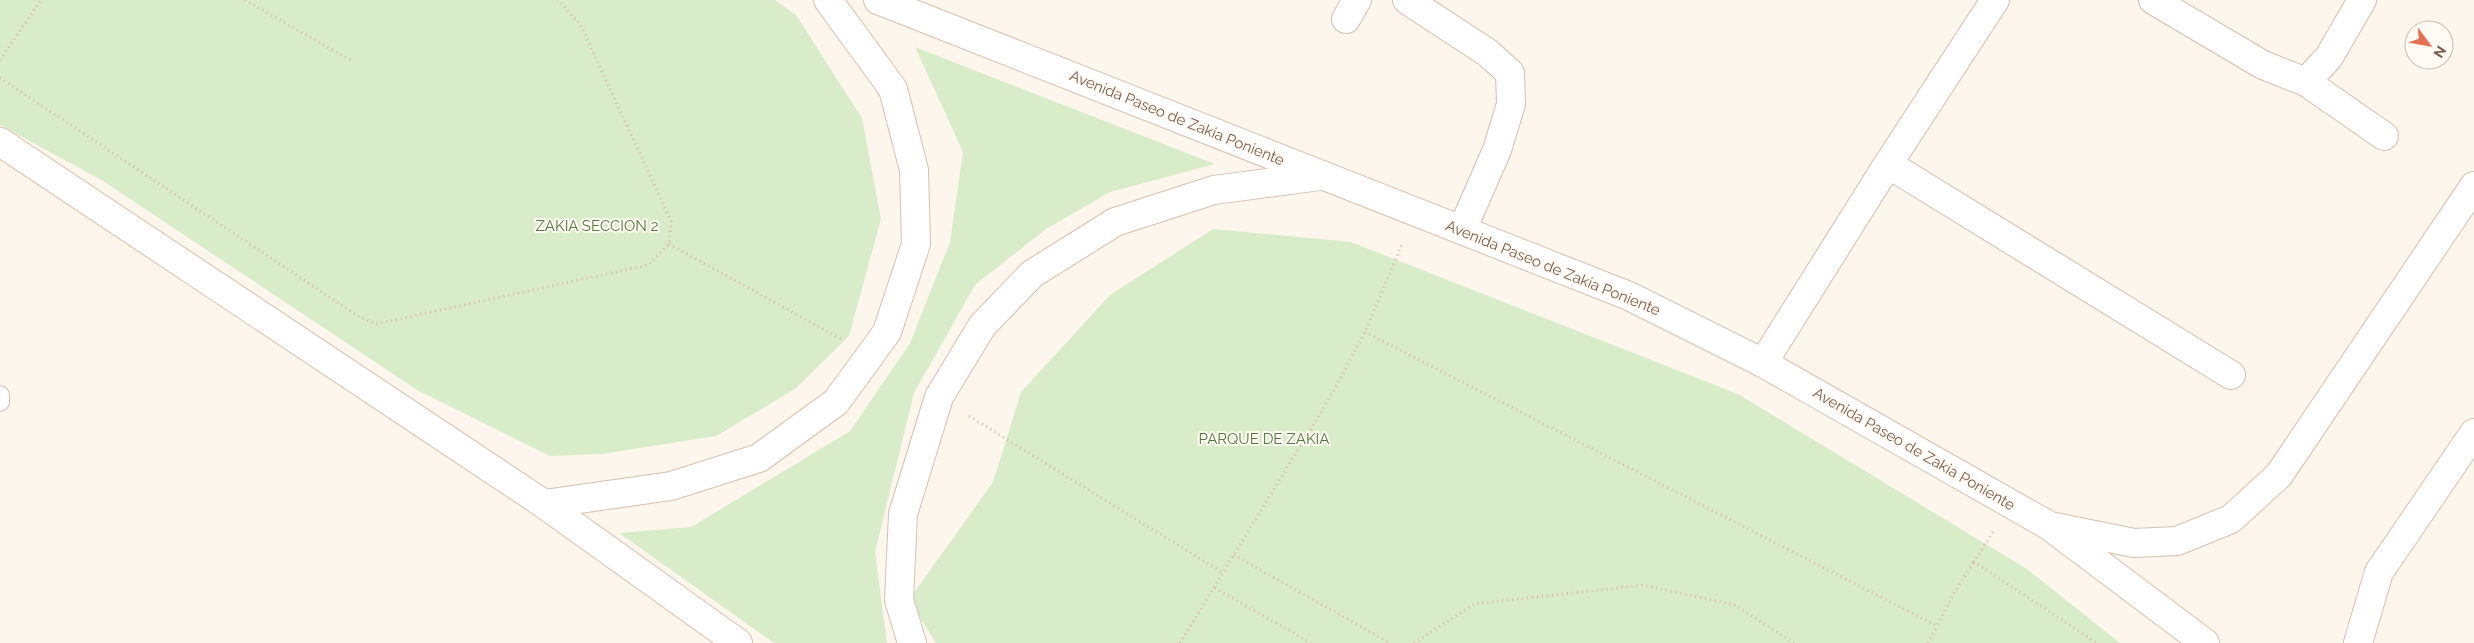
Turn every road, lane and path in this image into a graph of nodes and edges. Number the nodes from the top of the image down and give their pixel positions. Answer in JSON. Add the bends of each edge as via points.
{"nodes":[{"id":1,"x":41,"y":0,"type":"edge"},
{"id":2,"x":244,"y":0,"type":"edge"},
{"id":3,"x":558,"y":0,"type":"edge"},
{"id":4,"x":828,"y":0,"type":"edge"},
{"id":5,"x":878,"y":0,"type":"edge"},
{"id":6,"x":1407,"y":0,"type":"edge"},
{"id":7,"x":1995,"y":0,"type":"edge"},
{"id":8,"x":2153,"y":0,"type":"edge"},
{"id":9,"x":2362,"y":0,"type":"edge"},
{"id":10,"x":0,"y":60,"type":"edge"},
{"id":11,"x":352,"y":61,"type":"dead end"},
{"id":12,"x":0,"y":78,"type":"edge"},
{"id":13,"x":2306,"y":82,"type":"junction"},
{"id":14,"x":2384,"y":136,"type":"dead end"},
{"id":15,"x":0,"y":142,"type":"edge"},
{"id":16,"x":1888,"y":164,"type":"junction"},
{"id":17,"x":1321,"y":176,"type":"junction"},
{"id":18,"x":2474,"y":186,"type":"edge"},
{"id":19,"x":1462,"y":230,"type":"junction"},
{"id":20,"x":669,"y":244,"type":"junction"},
{"id":21,"x":1387,"y":279,"type":"dead end"},
{"id":22,"x":1365,"y":332,"type":"junction"},
{"id":23,"x":870,"y":354,"type":"junction"},
{"id":24,"x":1763,"y":362,"type":"junction"},
{"id":25,"x":2231,"y":375,"type":"dead end"},
{"id":26,"x":0,"y":395,"type":"edge"},
{"id":27,"x":939,"y":397,"type":"junction"},
{"id":28,"x":0,"y":402,"type":"edge"},
{"id":29,"x":2474,"y":433,"type":"edge"},
{"id":30,"x":544,"y":504,"type":"junction"},
{"id":31,"x":2010,"y":504,"type":"junction"},
{"id":32,"x":2048,"y":525,"type":"junction"},
{"id":33,"x":1234,"y":555,"type":"junction"},
{"id":34,"x":1974,"y":562,"type":"junction"},
{"id":35,"x":1223,"y":573,"type":"junction"},
{"id":36,"x":1214,"y":588,"type":"junction"},
{"id":37,"x":1937,"y":626,"type":"junction"},
{"id":38,"x":738,"y":643,"type":"edge"},
{"id":39,"x":912,"y":643,"type":"edge"},
{"id":40,"x":1180,"y":643,"type":"edge"},
{"id":41,"x":1311,"y":643,"type":"edge"},
{"id":42,"x":1390,"y":643,"type":"edge"},
{"id":43,"x":1414,"y":643,"type":"edge"},
{"id":44,"x":1794,"y":643,"type":"edge"},
{"id":45,"x":1928,"y":643,"type":"edge"},
{"id":46,"x":2096,"y":643,"type":"edge"},
{"id":47,"x":2205,"y":643,"type":"edge"},
{"id":48,"x":2358,"y":643,"type":"edge"}],
"edges":[{"from":1,"to":10,"type":"path"},
{"from":2,"to":11,"type":"path"},
{"from":3,"to":20,"type":"path","via":[[580,24],[671,221]]},
{"from":4,"to":23,"type":"street","via":[[893,89],[914,170],[916,244],[887,332]]},
{"from":5,"to":17,"type":"street","name":"Avenida Paseo de Zakia Poniente"},
{"from":6,"to":19,"type":"street","via":[[1488,53],[1510,73],[1511,104],[1497,150]]},
{"from":7,"to":16,"type":"street"},
{"from":8,"to":13,"type":"street","via":[[2263,65]]},
{"from":9,"to":13,"type":"street","via":[[2329,57]]},
{"from":12,"to":20,"type":"path","via":[[358,316],[376,324],[648,265]]},
{"from":13,"to":14,"type":"street"},
{"from":15,"to":30,"type":"street"},
{"from":16,"to":24,"type":"street"},
{"from":16,"to":25,"type":"street"},
{"from":17,"to":19,"type":"street","name":"Avenida Paseo de Zakia Poniente"},
{"from":17,"to":27,"type":"street","via":[[1214,190],[1115,222],[1032,274],[982,326]]},
{"from":18,"to":32,"type":"street","via":[[2279,476],[2231,519],[2177,540],[2134,543]]},
{"from":19,"to":24,"type":"street","name":"Avenida Paseo de Zakia Poniente","via":[[1629,296]]},
{"from":20,"to":23,"type":"path"},
{"from":21,"to":22,"type":"path"},
{"from":22,"to":33,"type":"path","via":[[1332,394]]},
{"from":22,"to":37,"type":"path"},
{"from":23,"to":30,"type":"street","via":[[836,402],[760,458],[671,486]]},
{"from":24,"to":31,"type":"street","name":"Avenida Paseo de Zakia Poniente"},
{"from":26,"to":28,"type":"lane"},
{"from":27,"to":35,"type":"path"},
{"from":27,"to":39,"type":"street","via":[[903,514],[899,600]]},
{"from":29,"to":48,"type":"street","via":[[2380,572]]},
{"from":30,"to":38,"type":"street"},
{"from":31,"to":32,"type":"street","name":"Avenida Paseo de Zakia Poniente"},
{"from":31,"to":34,"type":"path"},
{"from":32,"to":47,"type":"street","name":"Avenida Paseo de Zakia Poniente"},
{"from":33,"to":35,"type":"path"},
{"from":33,"to":42,"type":"path"},
{"from":34,"to":37,"type":"path"},
{"from":34,"to":46,"type":"path"},
{"from":35,"to":36,"type":"path"},
{"from":36,"to":40,"type":"path"},
{"from":36,"to":41,"type":"path"},
{"from":37,"to":45,"type":"path"},
{"from":43,"to":44,"type":"path","via":[[1474,604],[1643,585],[1735,605]]}]}
